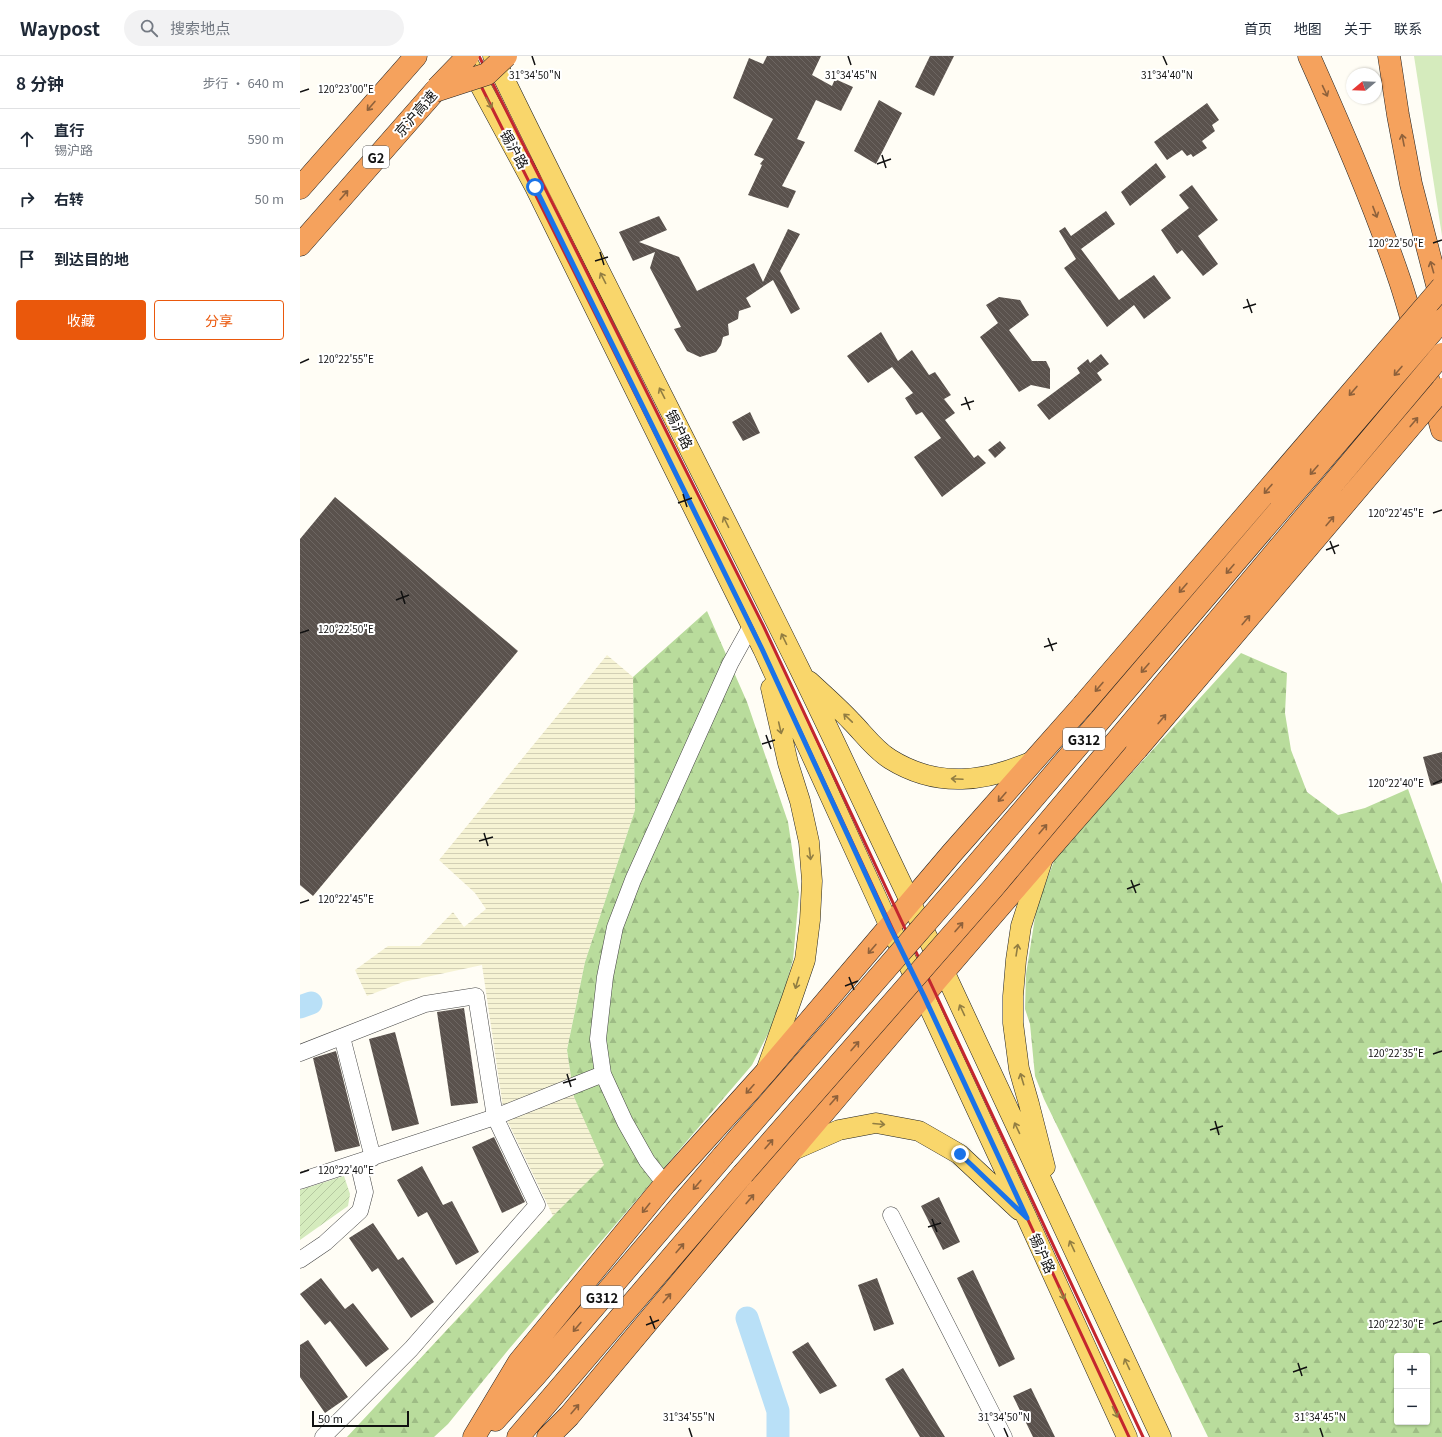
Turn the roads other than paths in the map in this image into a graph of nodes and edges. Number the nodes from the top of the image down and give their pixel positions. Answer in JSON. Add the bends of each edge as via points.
{"nodes":[{"id":1,"x":416,"y":56,"type":"edge"},
{"id":2,"x":464,"y":56,"type":"edge"},
{"id":3,"x":468,"y":56,"type":"edge"},
{"id":4,"x":493,"y":56,"type":"edge"},
{"id":5,"x":506,"y":56,"type":"edge"},
{"id":6,"x":1309,"y":56,"type":"edge"},
{"id":7,"x":1389,"y":56,"type":"edge"},
{"id":8,"x":434,"y":91,"type":"junction"},
{"id":9,"x":300,"y":188,"type":"edge"},
{"id":10,"x":300,"y":245,"type":"edge"},
{"id":11,"x":1442,"y":287,"type":"edge"},
{"id":12,"x":1442,"y":304,"type":"edge"},
{"id":13,"x":1442,"y":320,"type":"edge"},
{"id":14,"x":1442,"y":354,"type":"edge"},
{"id":15,"x":1442,"y":388,"type":"edge"},
{"id":16,"x":1442,"y":430,"type":"edge"},
{"id":17,"x":751,"y":626,"type":"junction"},
{"id":18,"x":762,"y":649,"type":"junction"},
{"id":19,"x":801,"y":674,"type":"junction"},
{"id":20,"x":1035,"y":760,"type":"junction"},
{"id":21,"x":1044,"y":855,"type":"junction"},
{"id":22,"x":910,"y":904,"type":"junction"},
{"id":23,"x":890,"y":927,"type":"junction"},
{"id":24,"x":944,"y":971,"type":"junction"},
{"id":25,"x":924,"y":996,"type":"junction"},
{"id":26,"x":342,"y":1037,"type":"junction"},
{"id":27,"x":300,"y":1054,"type":"edge"},
{"id":28,"x":766,"y":1072,"type":"junction"},
{"id":29,"x":604,"y":1074,"type":"junction"},
{"id":30,"x":495,"y":1117,"type":"junction"},
{"id":31,"x":790,"y":1152,"type":"junction"},
{"id":32,"x":366,"y":1160,"type":"junction"},
{"id":33,"x":300,"y":1181,"type":"edge"},
{"id":34,"x":665,"y":1184,"type":"junction"},
{"id":35,"x":1056,"y":1211,"type":"junction"},
{"id":36,"x":891,"y":1215,"type":"dead end"},
{"id":37,"x":1027,"y":1218,"type":"junction"},
{"id":38,"x":300,"y":1260,"type":"edge"},
{"id":39,"x":323,"y":1437,"type":"edge"},
{"id":40,"x":474,"y":1437,"type":"edge"},
{"id":41,"x":480,"y":1437,"type":"edge"},
{"id":42,"x":518,"y":1437,"type":"edge"},
{"id":43,"x":548,"y":1437,"type":"edge"},
{"id":44,"x":1004,"y":1437,"type":"edge"},
{"id":45,"x":1127,"y":1437,"type":"edge"},
{"id":46,"x":1161,"y":1437,"type":"edge"}],
"edges":[{"from":1,"to":9,"type":"highway","number":"G2","one_way":true},
{"from":2,"to":17,"type":"main road","name":"锡沪路","one_way":true,"via":[[535,187]]},
{"from":3,"to":8,"type":"highway","name":"京沪高速","number":"G2","bridge":true},
{"from":19,"to":4,"type":"main road","name":"锡沪路","one_way":true},
{"from":5,"to":8,"type":"highway","bridge":true,"via":[[487,74]]},
{"from":6,"to":16,"type":"highway","one_way":true,"via":[[1355,160],[1400,282]]},
{"from":12,"to":7,"type":"highway","one_way":true,"via":[[1411,184]]},
{"from":10,"to":8,"type":"highway","name":"京沪高速","number":"G2","one_way":true},
{"from":11,"to":20,"type":"highway","one_way":true,"bridge":true},
{"from":13,"to":41,"type":"highway","number":"G312","one_way":true,"bridge":true,"via":[[972,870]]},
{"from":42,"to":14,"type":"highway","number":"G312","one_way":true,"bridge":true,"via":[[993,888]]},
{"from":21,"to":15,"type":"highway","one_way":true,"bridge":true,"via":[[1137,749]]},
{"from":17,"to":18,"type":"main road","name":"锡沪路"},
{"from":17,"to":29,"type":"street","via":[[730,664],[633,880],[615,928],[605,977],[598,1039]]},
{"from":18,"to":23,"type":"main road","name":"锡沪路"},
{"from":18,"to":28,"type":"main road","one_way":true,"via":[[809,842],[812,881],[804,960]]},
{"from":20,"to":19,"type":"main road","one_way":true,"via":[[1012,770],[966,780],[915,772],[890,759],[875,747]]},
{"from":19,"to":22,"type":"main road","name":"锡沪路"},
{"from":20,"to":22,"type":"highway","one_way":true},
{"from":21,"to":24,"type":"highway"},
{"from":35,"to":21,"type":"main road","one_way":true,"via":[[1019,1069],[1013,1023],[1013,989],[1021,926]]},
{"from":22,"to":23,"type":"highway"},
{"from":22,"to":24,"type":"main road","name":"锡沪路"},
{"from":23,"to":25,"type":"main road","name":"锡沪路"},
{"from":23,"to":28,"type":"highway","one_way":true},
{"from":24,"to":25,"type":"highway"},
{"from":35,"to":24,"type":"main road","name":"锡沪路","one_way":true},
{"from":31,"to":25,"type":"highway","one_way":true},
{"from":25,"to":37,"type":"main road","name":"锡沪路"},
{"from":26,"to":27,"type":"street"},
{"from":26,"to":30,"type":"street","via":[[425,1004],[476,996]]},
{"from":26,"to":32,"type":"street"},
{"from":28,"to":34,"type":"highway","one_way":true},
{"from":29,"to":30,"type":"street"},
{"from":29,"to":34,"type":"street","via":[[625,1122],[647,1161]]},
{"from":30,"to":32,"type":"street"},
{"from":30,"to":39,"type":"street","via":[[537,1205],[411,1348]]},
{"from":31,"to":37,"type":"main road","one_way":true,"via":[[839,1130],[876,1123],[919,1131],[960,1154]]},
{"from":43,"to":31,"type":"highway","one_way":true,"via":[[574,1410]]},
{"from":32,"to":33,"type":"street"},
{"from":32,"to":38,"type":"street","via":[[365,1192],[360,1211]]},
{"from":34,"to":40,"type":"highway","one_way":true,"via":[[519,1362]]},
{"from":46,"to":35,"type":"main road","one_way":true},
{"from":36,"to":44,"type":"street"},
{"from":37,"to":45,"type":"main road","name":"锡沪路","one_way":true}]}
